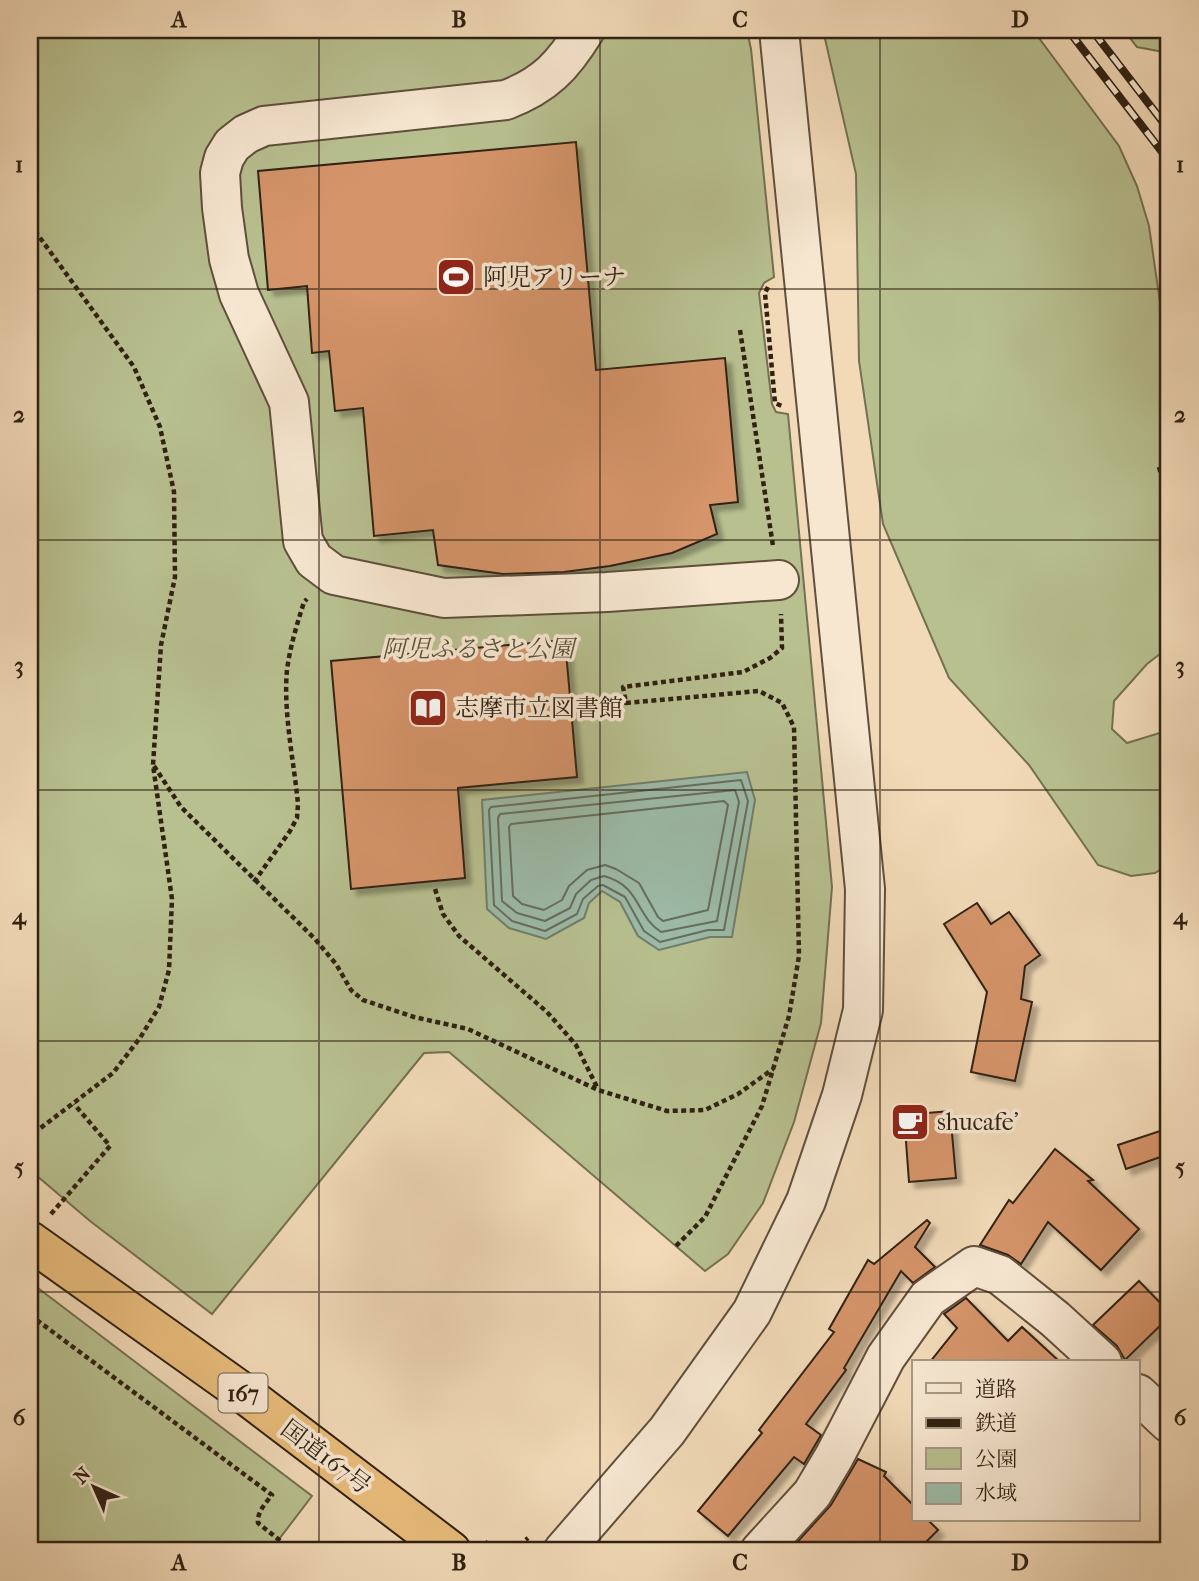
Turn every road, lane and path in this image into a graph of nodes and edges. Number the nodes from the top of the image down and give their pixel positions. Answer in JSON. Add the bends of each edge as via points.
{"nodes":[{"id":1,"x":585,"y":30,"type":"edge"},
{"id":2,"x":779,"y":30,"type":"edge"},
{"id":3,"x":30,"y":224,"type":"edge"},
{"id":4,"x":772,"y":286,"type":"dead end"},
{"id":5,"x":740,"y":330,"type":"dead end"},
{"id":6,"x":788,"y":408,"type":"dead end"},
{"id":7,"x":1159,"y":467,"type":"dead end"},
{"id":8,"x":1169,"y":504,"type":"edge"},
{"id":9,"x":334,"y":575,"type":"junction"},
{"id":10,"x":779,"y":580,"type":"junction"},
{"id":11,"x":153,"y":765,"type":"junction"},
{"id":12,"x":254,"y":882,"type":"junction"},
{"id":13,"x":435,"y":889,"type":"dead end"},
{"id":14,"x":773,"y":1069,"type":"junction"},
{"id":15,"x":598,"y":1090,"type":"junction"},
{"id":16,"x":74,"y":1104,"type":"junction"},
{"id":17,"x":30,"y":1136,"type":"edge"},
{"id":18,"x":40,"y":1228,"type":"edge"},
{"id":19,"x":676,"y":1246,"type":"dead end"},
{"id":20,"x":30,"y":1315,"type":"edge"},
{"id":21,"x":1100,"y":1360,"type":"edge"},
{"id":22,"x":1140,"y":1396,"type":"edge"},
{"id":23,"x":1169,"y":1423,"type":"edge"},
{"id":24,"x":528,"y":1538,"type":"dead end"},
{"id":25,"x":293,"y":1551,"type":"edge"},
{"id":26,"x":452,"y":1551,"type":"edge"},
{"id":27,"x":513,"y":1551,"type":"edge"},
{"id":28,"x":563,"y":1551,"type":"edge"},
{"id":29,"x":760,"y":1551,"type":"edge"}],
"edges":[{"from":1,"to":9,"type":"street","via":[[553,74],[506,100],[264,126],[232,145],[224,158],[220,173],[229,259],[239,294],[289,402],[303,541],[314,559]]},
{"from":2,"to":28,"type":"street","via":[[865,889],[863,1010],[842,1095],[806,1201],[752,1312],[667,1431]]},
{"from":3,"to":11,"type":"path","via":[[134,367],[160,427],[174,492],[175,577],[161,645]]},
{"from":4,"to":6,"type":"path","via":[[765,293],[775,403]]},
{"from":5,"to":10,"type":"path"},
{"from":7,"to":8,"type":"path"},
{"from":9,"to":10,"type":"street","via":[[444,598]]},
{"from":9,"to":12,"type":"path","via":[[304,602],[288,667],[297,818]]},
{"from":10,"to":14,"type":"path","via":[[782,648],[770,658],[743,673],[623,687],[625,703],[759,691],[782,703],[794,727],[799,956],[789,1016]]},
{"from":11,"to":12,"type":"path","via":[[181,807]]},
{"from":11,"to":16,"type":"path","via":[[172,899],[169,970],[159,1007],[140,1038],[113,1073]]},
{"from":12,"to":15,"type":"path","via":[[315,940],[363,1000],[468,1029]]},
{"from":13,"to":15,"type":"path","via":[[443,914],[459,936],[547,1012],[576,1045]]},
{"from":14,"to":15,"type":"path","via":[[705,1110],[667,1111]]},
{"from":14,"to":19,"type":"path","via":[[762,1106],[705,1217]]},
{"from":16,"to":17,"type":"path"},
{"from":16,"to":18,"type":"path","via":[[110,1146]]},
{"from":18,"to":26,"type":"highway","name":"国道167号","number":"167","via":[[242,1392]]},
{"from":20,"to":25,"type":"path","via":[[272,1495],[260,1510],[258,1522]]},
{"from":21,"to":29,"type":"street","via":[[1000,1275],[974,1266],[928,1298],[886,1357],[812,1494]]},
{"from":22,"to":23,"type":"street"},
{"from":24,"to":27,"type":"path"}]}
